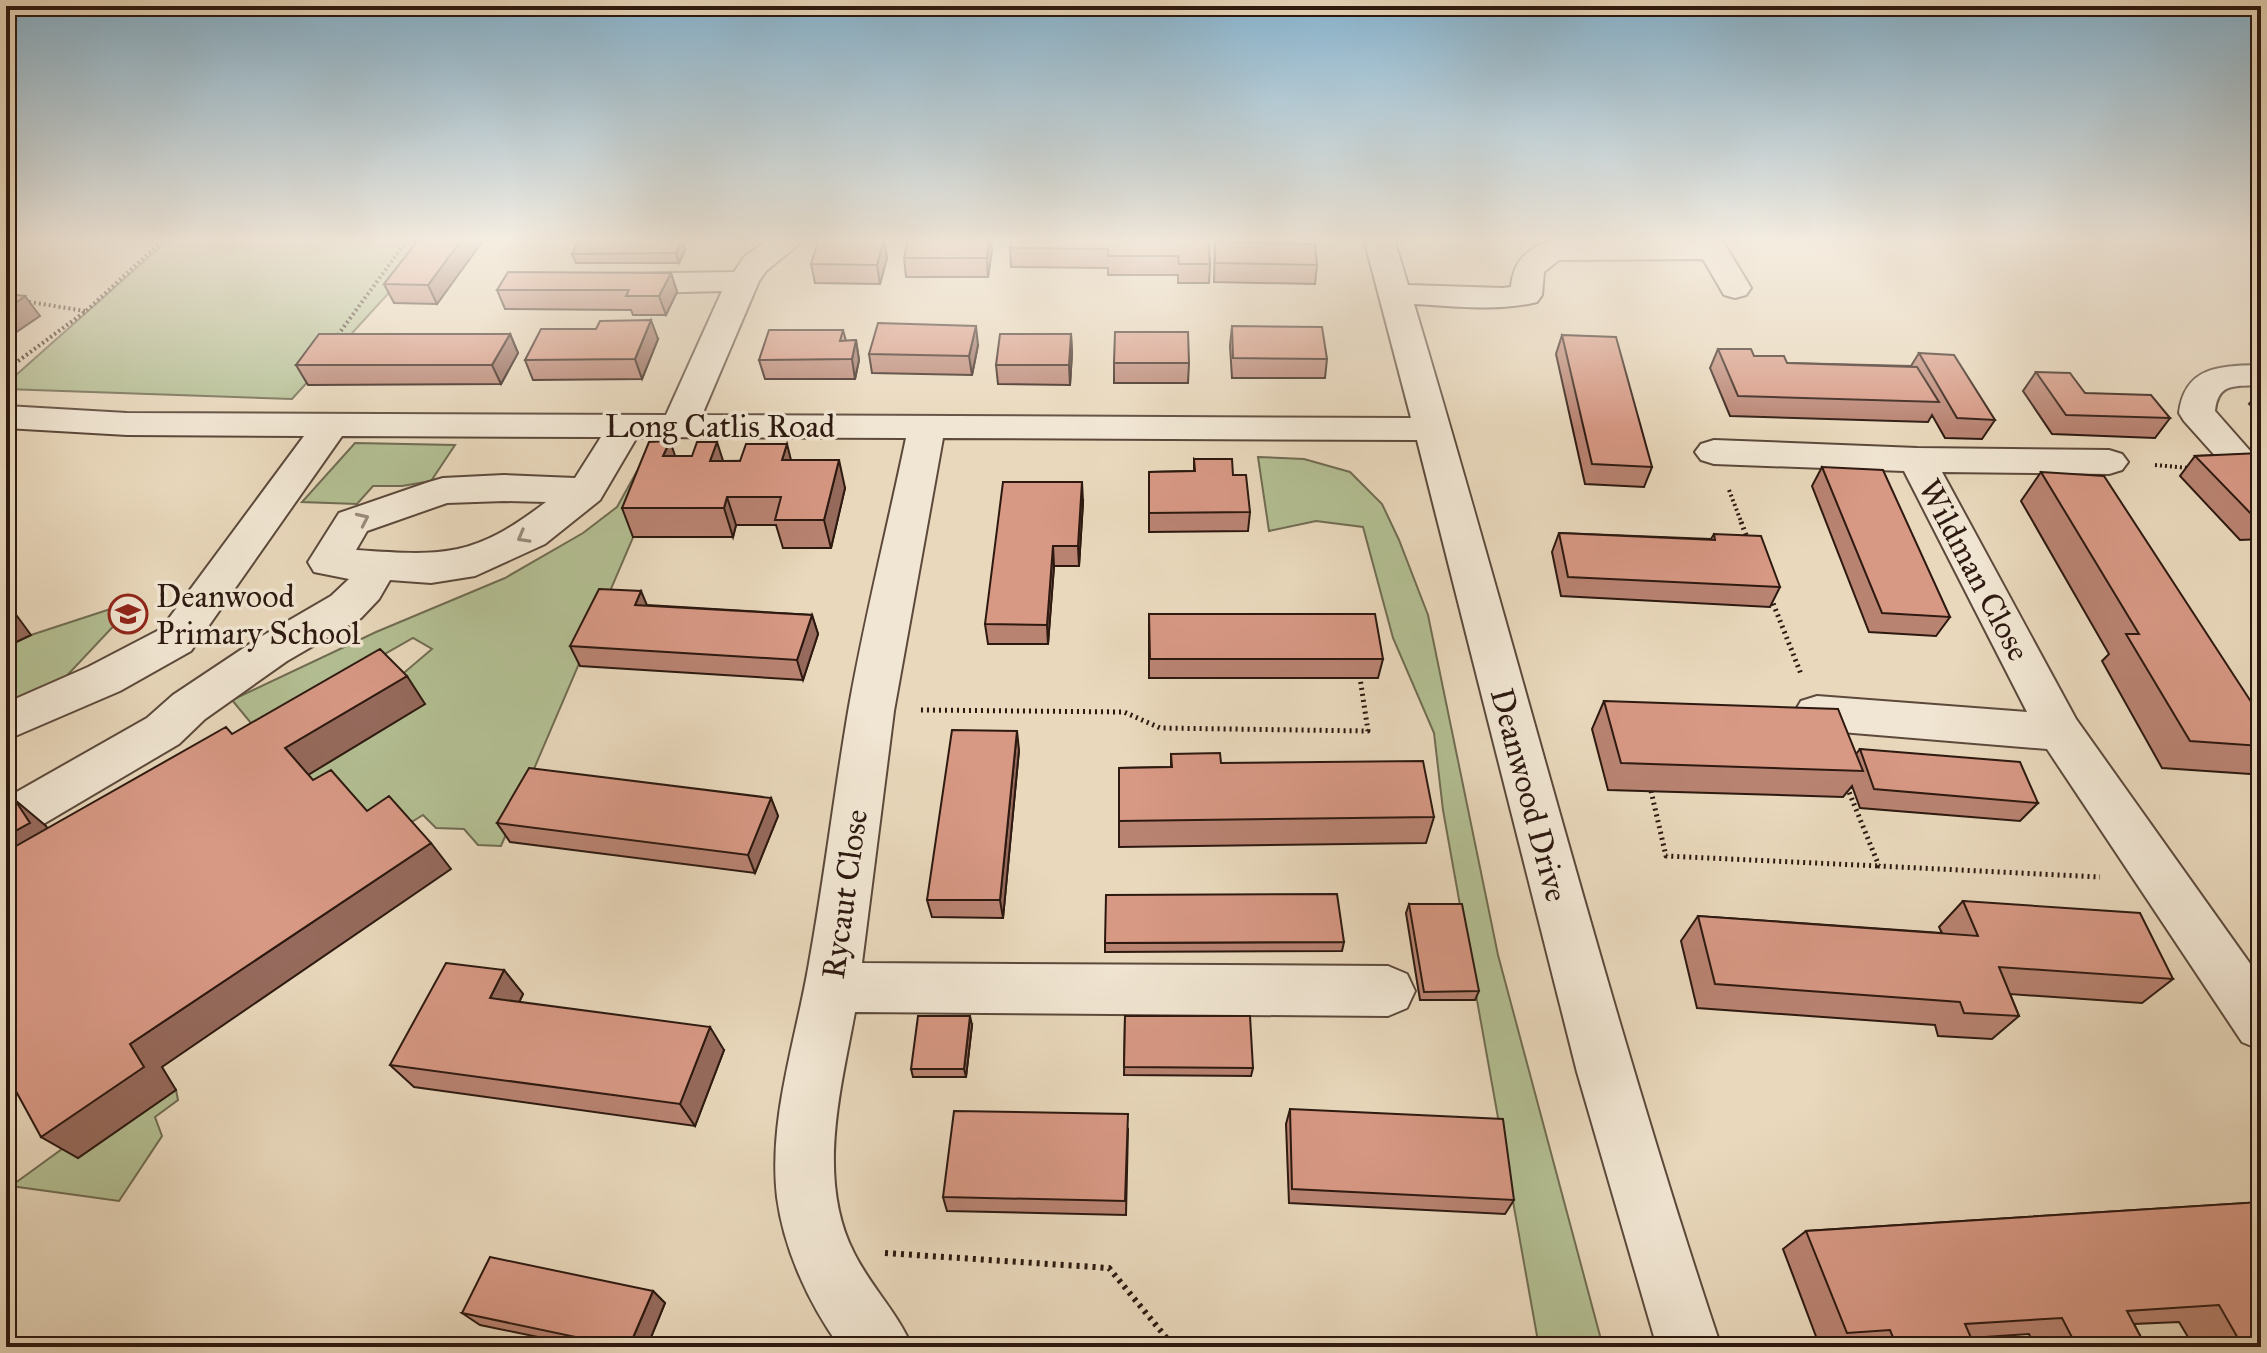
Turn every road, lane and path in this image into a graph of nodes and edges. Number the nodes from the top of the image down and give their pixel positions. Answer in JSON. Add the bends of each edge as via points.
{"nodes":[{"id":1,"x":32,"y":302,"type":"edge"},
{"id":2,"x":96,"y":302,"type":"edge"},
{"id":3,"x":362,"y":302,"type":"edge"},
{"id":4,"x":734,"y":302,"type":"edge"},
{"id":5,"x":1397,"y":302,"type":"edge"},
{"id":6,"x":86,"y":311,"type":"junction"},
{"id":7,"x":326,"y":351,"type":"edge"},
{"id":8,"x":6,"y":370,"type":"edge"},
{"id":9,"x":2261,"y":375,"type":"edge"},
{"id":10,"x":6,"y":417,"type":"edge"},
{"id":11,"x":331,"y":425,"type":"junction"},
{"id":12,"x":927,"y":425,"type":"junction"},
{"id":13,"x":624,"y":426,"type":"junction"},
{"id":14,"x":679,"y":426,"type":"junction"},
{"id":15,"x":1434,"y":429,"type":"junction"},
{"id":16,"x":1714,"y":452,"type":"joint"},
{"id":17,"x":1917,"y":460,"type":"junction"},
{"id":18,"x":2240,"y":461,"type":"edge"},
{"id":19,"x":2109,"y":462,"type":"dead end"},
{"id":20,"x":586,"y":491,"type":"junction"},
{"id":21,"x":1754,"y":553,"type":"edge"},
{"id":22,"x":379,"y":565,"type":"junction"},
{"id":23,"x":1771,"y":597,"type":"edge"},
{"id":24,"x":1360,"y":678,"type":"edge"},
{"id":25,"x":872,"y":709,"type":"junction"},
{"id":26,"x":1817,"y":713,"type":"junction"},
{"id":27,"x":6,"y":722,"type":"edge"},
{"id":28,"x":2060,"y":732,"type":"junction"},
{"id":29,"x":1651,"y":791,"type":"edge"},
{"id":30,"x":6,"y":822,"type":"edge"},
{"id":31,"x":1879,"y":866,"type":"junction"},
{"id":32,"x":2160,"y":880,"type":"junction"},
{"id":33,"x":832,"y":987,"type":"junction"},
{"id":34,"x":1388,"y":991,"type":"dead end"},
{"id":35,"x":2261,"y":1024,"type":"edge"},
{"id":36,"x":820,"y":1249,"type":"junction"},
{"id":37,"x":861,"y":1340,"type":"edge"},
{"id":38,"x":1174,"y":1347,"type":"edge"},
{"id":39,"x":1689,"y":1347,"type":"edge"}],
"edges":[{"from":1,"to":6,"type":"path"},
{"from":2,"to":6,"type":"path"},
{"from":3,"to":7,"type":"path"},
{"from":4,"to":14,"type":"street"},
{"from":5,"to":15,"type":"street","name":"Deanwood Drive"},
{"from":6,"to":8,"type":"path"},
{"from":9,"to":18,"type":"street","via":[[2225,377],[2199,391],[2197,413]]},
{"from":10,"to":11,"type":"street","name":"Long Catlis Road","via":[[127,424]]},
{"from":11,"to":13,"type":"street","name":"Long Catlis Road"},
{"from":11,"to":27,"type":"street","via":[[176,640]]},
{"from":12,"to":14,"type":"street","name":"Long Catlis Road"},
{"from":12,"to":15,"type":"street","name":"Long Catlis Road"},
{"from":12,"to":25,"type":"street","name":"Rycaut Close"},
{"from":13,"to":14,"type":"street","name":"Long Catlis Road"},
{"from":13,"to":20,"type":"street"},
{"from":15,"to":39,"type":"street","name":"Deanwood Drive","via":[[1570,947]]},
{"from":16,"to":17,"type":"street","name":"Wildman Close"},
{"from":16,"to":21,"type":"path"},
{"from":17,"to":19,"type":"street"},
{"from":17,"to":28,"type":"street","name":"Wildman Close"},
{"from":20,"to":22,"type":"street","one_way":true,"via":[[531,534],[475,562],[431,569]]},
{"from":22,"to":20,"type":"street","one_way":true,"via":[[328,562],[353,522],[443,491]]},
{"from":22,"to":30,"type":"street","via":[[346,607],[272,650],[163,731]]},
{"from":23,"to":26,"type":"path"},
{"from":24,"to":25,"type":"path","via":[[1368,731],[1160,728],[1124,712]]},
{"from":25,"to":33,"type":"street","name":"Rycaut Close"},
{"from":26,"to":28,"type":"street"},
{"from":26,"to":31,"type":"path"},
{"from":28,"to":32,"type":"street","name":"Wildman Close"},
{"from":29,"to":31,"type":"path","via":[[1666,856]]},
{"from":31,"to":32,"type":"path"},
{"from":32,"to":35,"type":"street","name":"Wildman Close"},
{"from":33,"to":34,"type":"street"},
{"from":33,"to":36,"type":"street","name":"Rycaut Close","via":[[806,1143],[807,1197]]},
{"from":36,"to":37,"type":"street","name":"Rycaut Close"},
{"from":36,"to":38,"type":"path","via":[[1109,1268]]}]}
